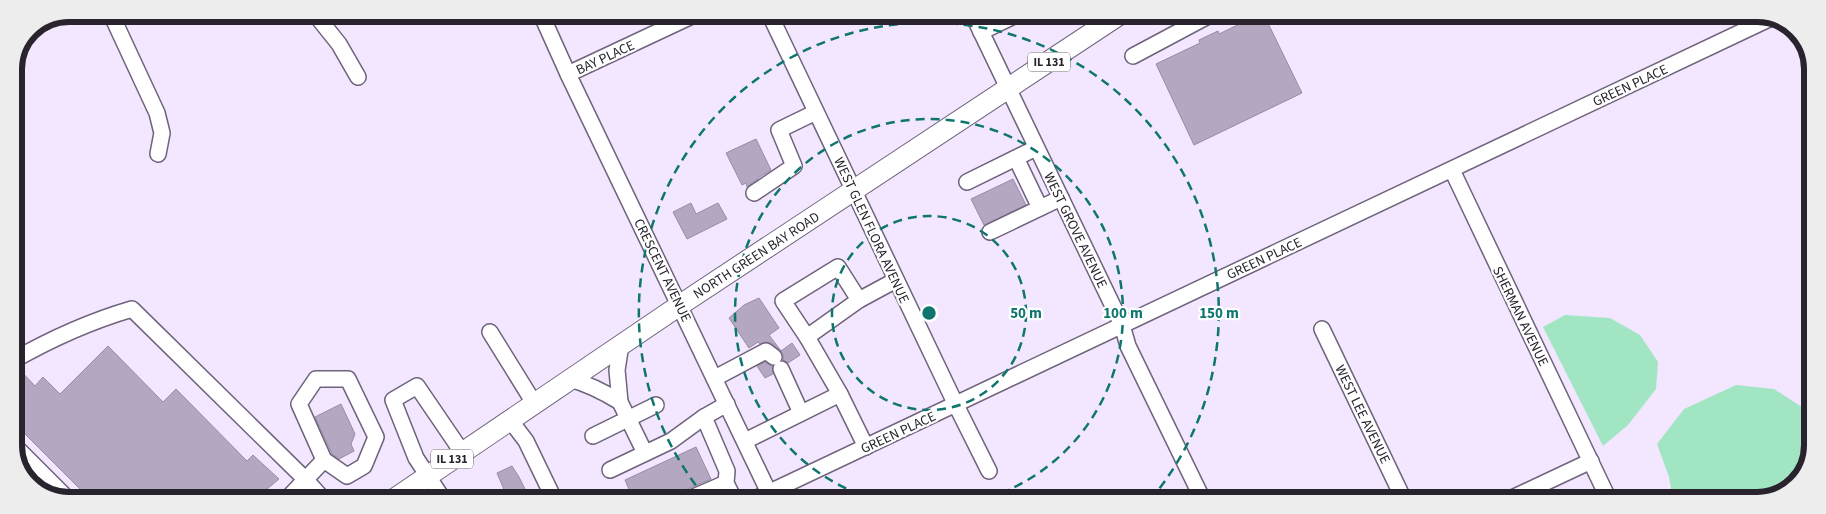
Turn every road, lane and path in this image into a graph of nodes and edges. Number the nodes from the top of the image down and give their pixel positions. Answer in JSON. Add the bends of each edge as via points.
{"nodes":[{"id":1,"x":115,"y":22,"type":"edge"},
{"id":2,"x":321,"y":22,"type":"edge"},
{"id":3,"x":545,"y":22,"type":"edge"},
{"id":4,"x":679,"y":22,"type":"edge"},
{"id":5,"x":774,"y":22,"type":"edge"},
{"id":6,"x":976,"y":22,"type":"edge"},
{"id":7,"x":1002,"y":22,"type":"edge"},
{"id":8,"x":1108,"y":22,"type":"edge"},
{"id":9,"x":1182,"y":22,"type":"edge"},
{"id":10,"x":1761,"y":23,"type":"edge"},
{"id":11,"x":981,"y":32,"type":"junction"},
{"id":12,"x":1133,"y":56,"type":"dead end"},
{"id":13,"x":568,"y":74,"type":"junction"},
{"id":14,"x":358,"y":77,"type":"dead end"},
{"id":15,"x":1008,"y":88,"type":"junction"},
{"id":16,"x":816,"y":112,"type":"junction"},
{"id":17,"x":1036,"y":148,"type":"junction"},
{"id":18,"x":158,"y":154,"type":"dead end"},
{"id":19,"x":1016,"y":158,"type":"junction"},
{"id":20,"x":1452,"y":170,"type":"junction"},
{"id":21,"x":967,"y":182,"type":"dead end"},
{"id":22,"x":854,"y":191,"type":"junction"},
{"id":23,"x":754,"y":193,"type":"dead end"},
{"id":24,"x":1061,"y":198,"type":"junction"},
{"id":25,"x":1040,"y":208,"type":"junction"},
{"id":26,"x":990,"y":232,"type":"dead end"},
{"id":27,"x":896,"y":280,"type":"junction"},
{"id":28,"x":859,"y":300,"type":"junction"},
{"id":29,"x":680,"y":305,"type":"junction"},
{"id":30,"x":1122,"y":325,"type":"junction"},
{"id":31,"x":1322,"y":329,"type":"dead end"},
{"id":32,"x":490,"y":332,"type":"dead end"},
{"id":33,"x":807,"y":337,"type":"junction"},
{"id":34,"x":622,"y":344,"type":"junction"},
{"id":35,"x":23,"y":355,"type":"edge"},
{"id":36,"x":715,"y":378,"type":"junction"},
{"id":37,"x":570,"y":379,"type":"junction"},
{"id":38,"x":840,"y":394,"type":"junction"},
{"id":39,"x":620,"y":402,"type":"junction"},
{"id":40,"x":534,"y":403,"type":"junction"},
{"id":41,"x":727,"y":404,"type":"junction"},
{"id":42,"x":656,"y":405,"type":"dead end"},
{"id":43,"x":956,"y":405,"type":"junction"},
{"id":44,"x":801,"y":413,"type":"junction"},
{"id":45,"x":704,"y":416,"type":"junction"},
{"id":46,"x":628,"y":419,"type":"junction"},
{"id":47,"x":510,"y":420,"type":"junction"},
{"id":48,"x":593,"y":436,"type":"dead end"},
{"id":49,"x":745,"y":441,"type":"junction"},
{"id":50,"x":866,"y":447,"type":"junction"},
{"id":51,"x":462,"y":452,"type":"junction"},
{"id":52,"x":645,"y":453,"type":"junction"},
{"id":53,"x":324,"y":460,"type":"junction"},
{"id":54,"x":1591,"y":461,"type":"junction"},
{"id":55,"x":610,"y":470,"type":"dead end"},
{"id":56,"x":989,"y":471,"type":"dead end"},
{"id":57,"x":32,"y":473,"type":"edge"},
{"id":58,"x":427,"y":476,"type":"junction"},
{"id":59,"x":306,"y":480,"type":"junction"},
{"id":60,"x":726,"y":482,"type":"junction"},
{"id":61,"x":49,"y":487,"type":"edge"},
{"id":62,"x":294,"y":492,"type":"edge"},
{"id":63,"x":317,"y":492,"type":"edge"},
{"id":64,"x":404,"y":492,"type":"edge"},
{"id":65,"x":439,"y":492,"type":"edge"},
{"id":66,"x":551,"y":492,"type":"edge"},
{"id":67,"x":704,"y":492,"type":"edge"},
{"id":68,"x":731,"y":492,"type":"edge"},
{"id":69,"x":769,"y":492,"type":"edge"},
{"id":70,"x":779,"y":492,"type":"edge"},
{"id":71,"x":1199,"y":492,"type":"edge"},
{"id":72,"x":1400,"y":492,"type":"edge"},
{"id":73,"x":1525,"y":492,"type":"edge"},
{"id":74,"x":1605,"y":492,"type":"edge"}],
"edges":[{"from":1,"to":18,"type":"street","via":[[157,113],[162,133]]},
{"from":2,"to":14,"type":"street"},
{"from":3,"to":13,"type":"street","name":"CRESCENT AVENUE"},
{"from":4,"to":13,"type":"street","name":"BAY PLACE"},
{"from":5,"to":16,"type":"street","name":"WEST GLEN FLORA AVENUE"},
{"from":6,"to":11,"type":"street","name":"WEST GROVE AVENUE"},
{"from":7,"to":11,"type":"street"},
{"from":8,"to":15,"type":"main road","name":"NORTH GREEN BAY ROAD","number":"IL 131"},
{"from":9,"to":12,"type":"street"},
{"from":10,"to":20,"type":"street","name":"GREEN PLACE"},
{"from":11,"to":15,"type":"street","name":"WEST GROVE AVENUE"},
{"from":13,"to":29,"type":"street","name":"CRESCENT AVENUE"},
{"from":15,"to":17,"type":"street","name":"WEST GROVE AVENUE"},
{"from":15,"to":22,"type":"main road","name":"NORTH GREEN BAY ROAD","number":"IL 131"},
{"from":16,"to":22,"type":"street","name":"WEST GLEN FLORA AVENUE"},
{"from":16,"to":23,"type":"street","via":[[779,130],[794,166]]},
{"from":17,"to":19,"type":"street"},
{"from":17,"to":24,"type":"street","name":"WEST GROVE AVENUE"},
{"from":19,"to":21,"type":"street"},
{"from":19,"to":25,"type":"street"},
{"from":20,"to":30,"type":"street","name":"GREEN PLACE"},
{"from":20,"to":54,"type":"street","name":"SHERMAN AVENUE"},
{"from":22,"to":27,"type":"street","name":"WEST GLEN FLORA AVENUE"},
{"from":22,"to":29,"type":"main road","name":"NORTH GREEN BAY ROAD","number":"IL 131"},
{"from":24,"to":25,"type":"street"},
{"from":24,"to":30,"type":"street","name":"WEST GROVE AVENUE"},
{"from":25,"to":26,"type":"street"},
{"from":27,"to":28,"type":"street"},
{"from":27,"to":43,"type":"street","name":"WEST GLEN FLORA AVENUE"},
{"from":28,"to":33,"type":"street"},
{"from":28,"to":33,"type":"street","via":[[838,267],[783,301]]},
{"from":29,"to":34,"type":"main road","name":"NORTH GREEN BAY ROAD","number":"IL 131"},
{"from":29,"to":36,"type":"street","name":"CRESCENT AVENUE"},
{"from":30,"to":43,"type":"street","name":"GREEN PLACE"},
{"from":30,"to":71,"type":"street","name":"WEST GROVE AVENUE","via":[[1128,346]]},
{"from":31,"to":72,"type":"street","name":"WEST LEE AVENUE"},
{"from":32,"to":40,"type":"street"},
{"from":33,"to":38,"type":"street"},
{"from":34,"to":37,"type":"main road","name":"NORTH GREEN BAY ROAD","number":"IL 131"},
{"from":34,"to":39,"type":"street","via":[[617,370]]},
{"from":35,"to":59,"type":"street","via":[[132,309]]},
{"from":36,"to":41,"type":"street","name":"CRESCENT AVENUE"},
{"from":36,"to":44,"type":"street","via":[[766,351],[778,363]]},
{"from":37,"to":39,"type":"street"},
{"from":37,"to":40,"type":"main road","name":"NORTH GREEN BAY ROAD","number":"IL 131"},
{"from":38,"to":44,"type":"street"},
{"from":38,"to":50,"type":"street"},
{"from":39,"to":46,"type":"street"},
{"from":40,"to":47,"type":"main road","name":"NORTH GREEN BAY ROAD","number":"IL 131"},
{"from":41,"to":45,"type":"street"},
{"from":41,"to":49,"type":"street","name":"CRESCENT AVENUE"},
{"from":42,"to":46,"type":"street"},
{"from":43,"to":50,"type":"street","name":"GREEN PLACE"},
{"from":43,"to":56,"type":"street","name":"WEST GLEN FLORA AVENUE"},
{"from":44,"to":49,"type":"street"},
{"from":45,"to":52,"type":"street","via":[[671,441]]},
{"from":45,"to":60,"type":"street","via":[[727,471]]},
{"from":46,"to":48,"type":"street"},
{"from":46,"to":52,"type":"street"},
{"from":47,"to":51,"type":"main road","name":"NORTH GREEN BAY ROAD","number":"IL 131"},
{"from":47,"to":66,"type":"street","via":[[526,442]]},
{"from":49,"to":69,"type":"street","name":"CRESCENT AVENUE"},
{"from":50,"to":70,"type":"street","name":"GREEN PLACE"},
{"from":51,"to":58,"type":"main road","name":"NORTH GREEN BAY ROAD","number":"IL 131"},
{"from":51,"to":58,"type":"street","via":[[417,386],[393,400],[416,458]]},
{"from":52,"to":55,"type":"street"},
{"from":53,"to":53,"type":"street","via":[[299,404],[316,379],[348,379],[376,436],[364,466],[347,476]]},
{"from":53,"to":59,"type":"street"},
{"from":54,"to":73,"type":"street"},
{"from":54,"to":74,"type":"street","name":"SHERMAN AVENUE"},
{"from":57,"to":61,"type":"street"},
{"from":58,"to":64,"type":"main road","name":"NORTH GREEN BAY ROAD","number":"IL 131"},
{"from":58,"to":65,"type":"street"},
{"from":59,"to":62,"type":"street"},
{"from":59,"to":63,"type":"street"},
{"from":60,"to":67,"type":"street"},
{"from":60,"to":68,"type":"street"}]}
